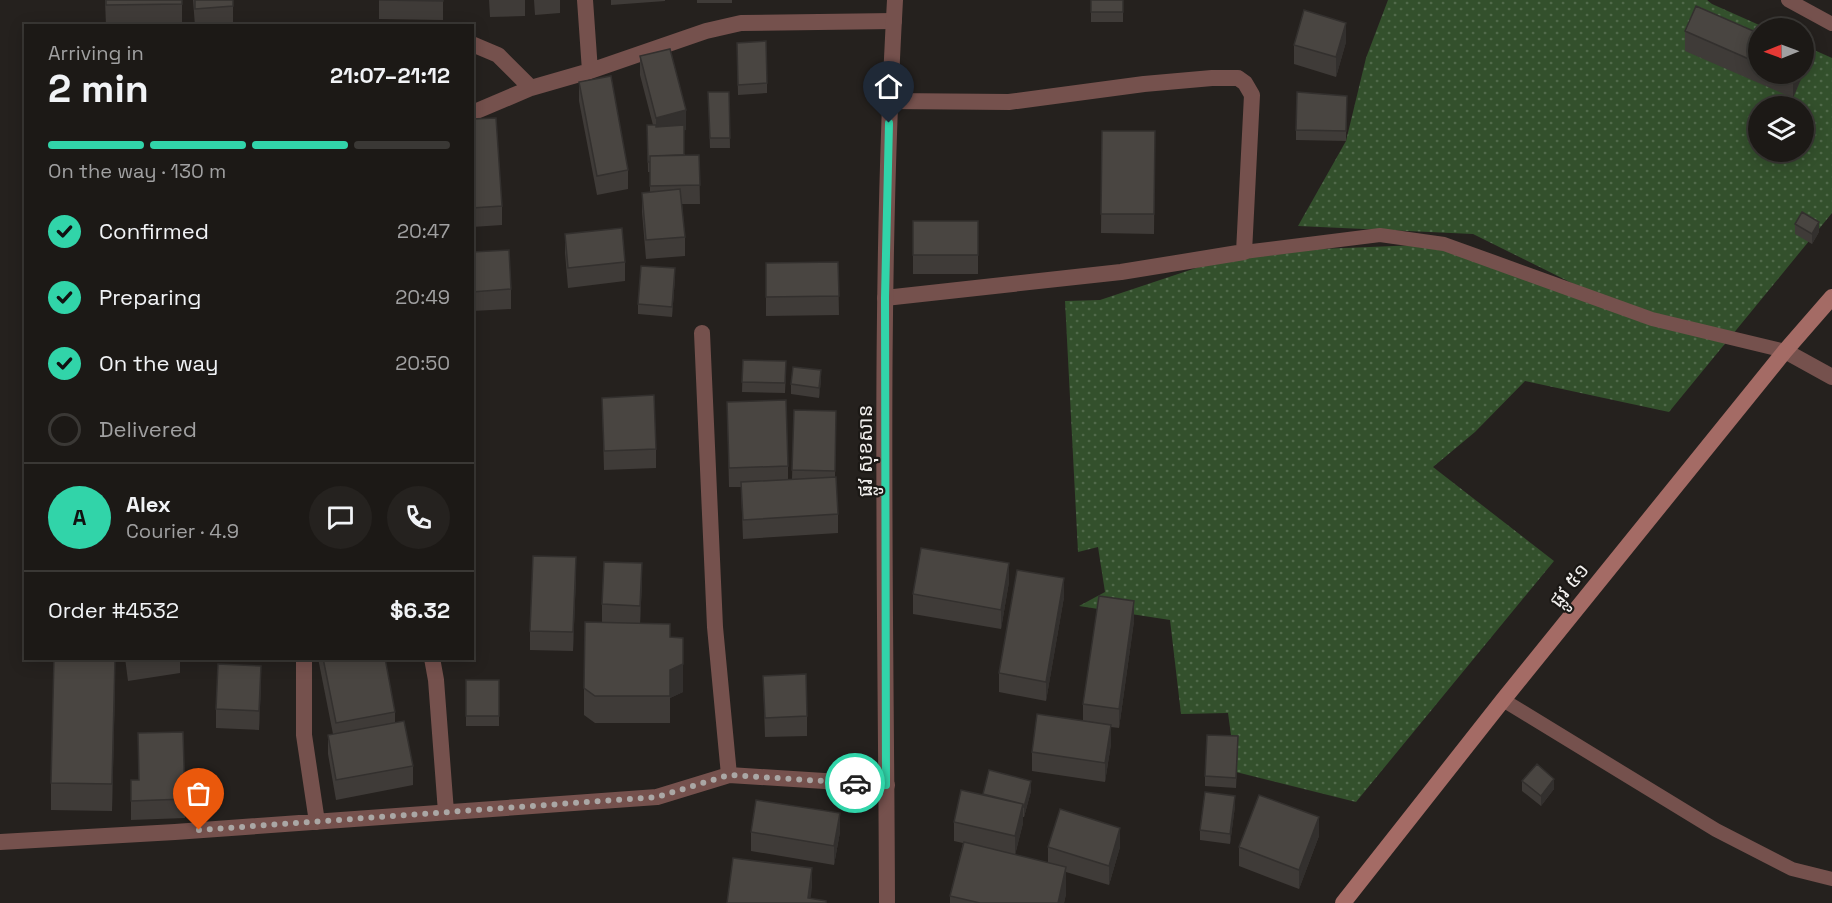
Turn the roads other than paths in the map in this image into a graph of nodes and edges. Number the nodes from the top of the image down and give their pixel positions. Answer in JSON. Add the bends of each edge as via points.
{"nodes":[{"id":1,"x":585,"y":0,"type":"edge"},
{"id":2,"x":895,"y":0,"type":"edge"},
{"id":3,"x":1788,"y":0,"type":"edge"},
{"id":4,"x":894,"y":21,"type":"junction"},
{"id":5,"x":1832,"y":24,"type":"edge"},
{"id":6,"x":474,"y":45,"type":"edge"},
{"id":7,"x":590,"y":71,"type":"junction"},
{"id":8,"x":531,"y":88,"type":"junction"},
{"id":9,"x":889,"y":101,"type":"junction"},
{"id":10,"x":474,"y":112,"type":"edge"},
{"id":11,"x":1244,"y":252,"type":"junction"},
{"id":12,"x":1832,"y":297,"type":"edge"},
{"id":13,"x":885,"y":298,"type":"junction"},
{"id":14,"x":702,"y":333,"type":"dead end"},
{"id":15,"x":1785,"y":351,"type":"junction"},
{"id":16,"x":1832,"y":377,"type":"edge"},
{"id":17,"x":304,"y":660,"type":"edge"},
{"id":18,"x":432,"y":660,"type":"edge"},
{"id":19,"x":1503,"y":700,"type":"junction"},
{"id":20,"x":729,"y":775,"type":"junction"},
{"id":21,"x":886,"y":785,"type":"junction"},
{"id":22,"x":446,"y":812,"type":"junction"},
{"id":23,"x":317,"y":822,"type":"junction"},
{"id":24,"x":0,"y":842,"type":"edge"},
{"id":25,"x":1832,"y":879,"type":"edge"},
{"id":26,"x":887,"y":903,"type":"edge"},
{"id":27,"x":1343,"y":903,"type":"edge"}],
"edges":[{"from":1,"to":7,"type":"street"},
{"from":2,"to":4,"type":"street","name":"ផ្លូវ សុខសាន"},
{"from":3,"to":5,"type":"lane"},
{"from":4,"to":7,"type":"street","via":[[741,23]]},
{"from":4,"to":9,"type":"street","name":"ផ្លូវ សុខសាន"},
{"from":6,"to":8,"type":"street","via":[[498,55]]},
{"from":7,"to":8,"type":"street"},
{"from":8,"to":10,"type":"street"},
{"from":9,"to":11,"type":"street","via":[[1009,102],[1144,84],[1238,78],[1252,95]]},
{"from":9,"to":13,"type":"street","name":"ផ្លូវ សុខសាន"},
{"from":11,"to":13,"type":"street","via":[[1121,272]]},
{"from":11,"to":15,"type":"lane","via":[[1380,235],[1444,244],[1652,319]]},
{"from":12,"to":15,"type":"main road","name":"ផ្លូវ ៥១"},
{"from":13,"to":21,"type":"street","name":"ផ្លូវ សុខសាន"},
{"from":14,"to":20,"type":"street","via":[[715,627]]},
{"from":15,"to":16,"type":"street"},
{"from":15,"to":19,"type":"main road","name":"ផ្លូវ ៥១"},
{"from":17,"to":23,"type":"street","via":[[303,735]]},
{"from":18,"to":22,"type":"street"},
{"from":19,"to":25,"type":"lane","via":[[1716,830],[1792,869]]},
{"from":19,"to":27,"type":"main road","name":"ផ្លូវ ៥១"},
{"from":20,"to":21,"type":"street"},
{"from":20,"to":22,"type":"street","via":[[657,797]]},
{"from":21,"to":26,"type":"street","name":"ផ្លូវ សុខសាន"},
{"from":22,"to":23,"type":"street"},
{"from":23,"to":24,"type":"street"}]}
